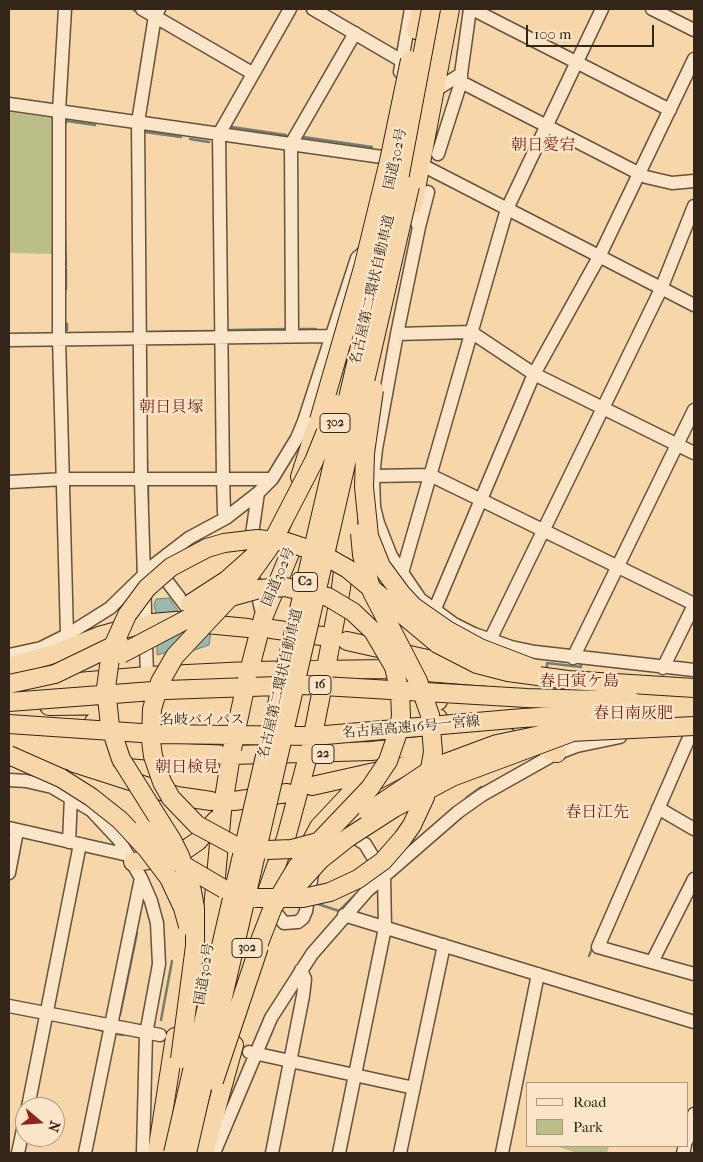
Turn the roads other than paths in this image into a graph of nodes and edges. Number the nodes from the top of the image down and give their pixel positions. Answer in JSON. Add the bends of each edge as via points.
{"nodes":[{"id":1,"x":64,"y":9,"type":"edge"},
{"id":2,"x":142,"y":9,"type":"edge"},
{"id":3,"x":290,"y":9,"type":"edge"},
{"id":4,"x":313,"y":9,"type":"edge"},
{"id":5,"x":411,"y":9,"type":"edge"},
{"id":6,"x":423,"y":9,"type":"edge"},
{"id":7,"x":430,"y":9,"type":"edge"},
{"id":8,"x":471,"y":9,"type":"edge"},
{"id":9,"x":602,"y":9,"type":"edge"},
{"id":10,"x":652,"y":9,"type":"edge"},
{"id":11,"x":157,"y":12,"type":"edge"},
{"id":12,"x":447,"y":13,"type":"edge"},
{"id":13,"x":694,"y":30,"type":"edge"},
{"id":14,"x":355,"y":33,"type":"junction"},
{"id":15,"x":694,"y":59,"type":"edge"},
{"id":16,"x":402,"y":61,"type":"junction"},
{"id":17,"x":576,"y":62,"type":"junction"},
{"id":18,"x":252,"y":73,"type":"junction"},
{"id":19,"x":461,"y":78,"type":"junction"},
{"id":20,"x":397,"y":89,"type":"junction"},
{"id":21,"x":436,"y":90,"type":"junction"},
{"id":22,"x":9,"y":104,"type":"edge"},
{"id":23,"x":406,"y":110,"type":"junction"},
{"id":24,"x":670,"y":110,"type":"junction"},
{"id":25,"x":59,"y":111,"type":"junction"},
{"id":26,"x":138,"y":122,"type":"junction"},
{"id":27,"x":546,"y":126,"type":"junction"},
{"id":28,"x":388,"y":132,"type":"dead end"},
{"id":29,"x":219,"y":134,"type":"junction"},
{"id":30,"x":290,"y":144,"type":"junction"},
{"id":31,"x":438,"y":154,"type":"dead end"},
{"id":32,"x":396,"y":159,"type":"junction"},
{"id":33,"x":422,"y":166,"type":"junction"},
{"id":34,"x":639,"y":174,"type":"junction"},
{"id":35,"x":694,"y":181,"type":"edge"},
{"id":36,"x":376,"y":182,"type":"dead end"},
{"id":37,"x":428,"y":192,"type":"dead end"},
{"id":38,"x":694,"y":206,"type":"edge"},
{"id":39,"x":507,"y":209,"type":"junction"},
{"id":40,"x":416,"y":220,"type":"junction"},
{"id":41,"x":387,"y":240,"type":"junction"},
{"id":42,"x":599,"y":257,"type":"junction"},
{"id":43,"x":357,"y":258,"type":"junction"},
{"id":44,"x":661,"y":289,"type":"junction"},
{"id":45,"x":694,"y":306,"type":"edge"},
{"id":46,"x":471,"y":332,"type":"junction"},
{"id":47,"x":397,"y":334,"type":"junction"},
{"id":48,"x":222,"y":336,"type":"junction"},
{"id":49,"x":292,"y":336,"type":"junction"},
{"id":50,"x":332,"y":336,"type":"junction"},
{"id":51,"x":60,"y":338,"type":"junction"},
{"id":52,"x":140,"y":338,"type":"junction"},
{"id":53,"x":9,"y":340,"type":"edge"},
{"id":54,"x":534,"y":374,"type":"junction"},
{"id":55,"x":603,"y":408,"type":"junction"},
{"id":56,"x":694,"y":410,"type":"edge"},
{"id":57,"x":677,"y":445,"type":"junction"},
{"id":58,"x":365,"y":453,"type":"junction"},
{"id":59,"x":694,"y":453,"type":"edge"},
{"id":60,"x":430,"y":475,"type":"junction"},
{"id":61,"x":373,"y":476,"type":"junction"},
{"id":62,"x":223,"y":478,"type":"junction"},
{"id":63,"x":65,"y":479,"type":"junction"},
{"id":64,"x":272,"y":479,"type":"junction"},
{"id":65,"x":141,"y":480,"type":"junction"},
{"id":66,"x":9,"y":482,"type":"edge"},
{"id":67,"x":352,"y":486,"type":"junction"},
{"id":68,"x":258,"y":493,"type":"junction"},
{"id":69,"x":481,"y":500,"type":"junction"},
{"id":70,"x":374,"y":507,"type":"junction"},
{"id":71,"x":226,"y":518,"type":"junction"},
{"id":72,"x":284,"y":522,"type":"junction"},
{"id":73,"x":543,"y":531,"type":"junction"},
{"id":74,"x":154,"y":565,"type":"junction"},
{"id":75,"x":617,"y":567,"type":"junction"},
{"id":76,"x":402,"y":573,"type":"junction"},
{"id":77,"x":144,"y":575,"type":"junction"},
{"id":78,"x":341,"y":588,"type":"junction"},
{"id":79,"x":420,"y":599,"type":"junction"},
{"id":80,"x":694,"y":604,"type":"edge"},
{"id":81,"x":434,"y":611,"type":"junction"},
{"id":82,"x":261,"y":623,"type":"junction"},
{"id":83,"x":322,"y":633,"type":"dead end"},
{"id":84,"x":68,"y":635,"type":"junction"},
{"id":85,"x":347,"y":637,"type":"joint"},
{"id":86,"x":490,"y":640,"type":"junction"},
{"id":87,"x":9,"y":655,"type":"edge"},
{"id":88,"x":573,"y":658,"type":"junction"},
{"id":89,"x":9,"y":667,"type":"edge"},
{"id":90,"x":663,"y":668,"type":"junction"},
{"id":91,"x":370,"y":670,"type":"junction"},
{"id":92,"x":694,"y":670,"type":"edge"},
{"id":93,"x":55,"y":674,"type":"junction"},
{"id":94,"x":325,"y":674,"type":"junction"},
{"id":95,"x":248,"y":675,"type":"junction"},
{"id":96,"x":147,"y":676,"type":"junction"},
{"id":97,"x":9,"y":677,"type":"edge"},
{"id":98,"x":501,"y":678,"type":"junction"},
{"id":99,"x":88,"y":682,"type":"junction"},
{"id":100,"x":9,"y":686,"type":"edge"},
{"id":101,"x":694,"y":688,"type":"edge"},
{"id":102,"x":616,"y":691,"type":"junction"},
{"id":103,"x":694,"y":698,"type":"edge"},
{"id":104,"x":9,"y":702,"type":"edge"},
{"id":105,"x":9,"y":707,"type":"edge"},
{"id":106,"x":694,"y":712,"type":"edge"},
{"id":107,"x":635,"y":714,"type":"junction"},
{"id":108,"x":9,"y":725,"type":"edge"},
{"id":109,"x":693,"y":729,"type":"edge"},
{"id":110,"x":570,"y":733,"type":"junction"},
{"id":111,"x":535,"y":734,"type":"junction"},
{"id":112,"x":516,"y":736,"type":"junction"},
{"id":113,"x":9,"y":738,"type":"edge"},
{"id":114,"x":310,"y":750,"type":"junction"},
{"id":115,"x":9,"y":751,"type":"edge"},
{"id":116,"x":162,"y":752,"type":"junction"},
{"id":117,"x":232,"y":752,"type":"junction"},
{"id":118,"x":557,"y":753,"type":"junction"},
{"id":119,"x":202,"y":755,"type":"junction"},
{"id":120,"x":9,"y":756,"type":"edge"},
{"id":121,"x":67,"y":760,"type":"junction"},
{"id":122,"x":404,"y":766,"type":"junction"},
{"id":123,"x":9,"y":780,"type":"edge"},
{"id":124,"x":308,"y":783,"type":"junction"},
{"id":125,"x":287,"y":793,"type":"dead end"},
{"id":126,"x":71,"y":798,"type":"junction"},
{"id":127,"x":223,"y":801,"type":"junction"},
{"id":128,"x":658,"y":808,"type":"junction"},
{"id":129,"x":13,"y":829,"type":"edge"},
{"id":130,"x":694,"y":829,"type":"edge"},
{"id":131,"x":75,"y":843,"type":"junction"},
{"id":132,"x":131,"y":859,"type":"junction"},
{"id":133,"x":9,"y":873,"type":"edge"},
{"id":134,"x":215,"y":874,"type":"junction"},
{"id":135,"x":384,"y":875,"type":"junction"},
{"id":136,"x":142,"y":878,"type":"junction"},
{"id":137,"x":694,"y":878,"type":"edge"},
{"id":138,"x":281,"y":892,"type":"junction"},
{"id":139,"x":276,"y":913,"type":"junction"},
{"id":140,"x":344,"y":915,"type":"junction"},
{"id":141,"x":385,"y":928,"type":"junction"},
{"id":142,"x":444,"y":945,"type":"junction"},
{"id":143,"x":254,"y":956,"type":"junction"},
{"id":144,"x":652,"y":962,"type":"junction"},
{"id":145,"x":301,"y":970,"type":"junction"},
{"id":146,"x":538,"y":974,"type":"junction"},
{"id":147,"x":694,"y":974,"type":"edge"},
{"id":148,"x":190,"y":988,"type":"junction"},
{"id":149,"x":9,"y":1006,"type":"edge"},
{"id":150,"x":46,"y":1013,"type":"junction"},
{"id":151,"x":694,"y":1022,"type":"edge"},
{"id":152,"x":111,"y":1027,"type":"junction"},
{"id":153,"x":146,"y":1034,"type":"junction"},
{"id":154,"x":160,"y":1035,"type":"dead end"},
{"id":155,"x":252,"y":1052,"type":"junction"},
{"id":156,"x":291,"y":1061,"type":"junction"},
{"id":157,"x":355,"y":1074,"type":"junction"},
{"id":158,"x":414,"y":1088,"type":"junction"},
{"id":159,"x":30,"y":1097,"type":"edge"},
{"id":160,"x":694,"y":1114,"type":"edge"},
{"id":161,"x":688,"y":1136,"type":"edge"},
{"id":162,"x":85,"y":1153,"type":"edge"},
{"id":163,"x":143,"y":1153,"type":"edge"},
{"id":164,"x":157,"y":1153,"type":"edge"},
{"id":165,"x":167,"y":1153,"type":"edge"},
{"id":166,"x":173,"y":1153,"type":"edge"},
{"id":167,"x":187,"y":1153,"type":"edge"},
{"id":168,"x":193,"y":1153,"type":"edge"},
{"id":169,"x":204,"y":1153,"type":"edge"},
{"id":170,"x":214,"y":1153,"type":"edge"},
{"id":171,"x":273,"y":1153,"type":"edge"},
{"id":172,"x":339,"y":1153,"type":"edge"},
{"id":173,"x":400,"y":1153,"type":"edge"},
{"id":174,"x":502,"y":1153,"type":"edge"}],
"edges":[{"from":1,"to":25,"type":"street"},
{"from":2,"to":11,"type":"street"},
{"from":3,"to":18,"type":"street"},
{"from":4,"to":14,"type":"street"},
{"from":5,"to":16,"type":"street"},
{"from":6,"to":23,"type":"highway","name":"国道302号","number":"302"},
{"from":6,"to":82,"type":"highway","bridge":true,"via":[[389,161],[337,364],[292,501]]},
{"from":7,"to":41,"type":"highway","name":"名古屋第二環状自動車道","number":"C2","bridge":true},
{"from":8,"to":17,"type":"street"},
{"from":8,"to":19,"type":"street"},
{"from":9,"to":17,"type":"street"},
{"from":10,"to":13,"type":"street"},
{"from":11,"to":18,"type":"street"},
{"from":11,"to":26,"type":"street"},
{"from":12,"to":21,"type":"highway","name":"国道302号","number":"302"},
{"from":12,"to":41,"type":"highway","name":"名古屋第二環状自動車道","number":"C2","bridge":true},
{"from":14,"to":16,"type":"street"},
{"from":14,"to":30,"type":"street"},
{"from":15,"to":24,"type":"street"},
{"from":16,"to":20,"type":"street"},
{"from":17,"to":24,"type":"street"},
{"from":17,"to":27,"type":"street"},
{"from":18,"to":29,"type":"street"},
{"from":19,"to":21,"type":"street"},
{"from":19,"to":27,"type":"street"},
{"from":19,"to":31,"type":"street"},
{"from":20,"to":23,"type":"street"},
{"from":20,"to":28,"type":"street"},
{"from":21,"to":33,"type":"highway","name":"国道302号","number":"302"},
{"from":22,"to":25,"type":"street"},
{"from":23,"to":32,"type":"highway","name":"国道302号","number":"302"},
{"from":24,"to":34,"type":"street"},
{"from":25,"to":26,"type":"street"},
{"from":25,"to":51,"type":"street"},
{"from":26,"to":29,"type":"street"},
{"from":26,"to":52,"type":"street"},
{"from":27,"to":34,"type":"street"},
{"from":27,"to":39,"type":"street"},
{"from":29,"to":30,"type":"street"},
{"from":29,"to":48,"type":"street"},
{"from":30,"to":32,"type":"street"},
{"from":30,"to":49,"type":"street"},
{"from":32,"to":33,"type":"street"},
{"from":32,"to":41,"type":"highway","name":"国道302号","number":"302"},
{"from":33,"to":39,"type":"street"},
{"from":33,"to":40,"type":"highway","name":"国道302号","number":"302"},
{"from":34,"to":35,"type":"street","via":[[672,183]]},
{"from":34,"to":42,"type":"street"},
{"from":36,"to":43,"type":"street"},
{"from":37,"to":40,"type":"street"},
{"from":38,"to":44,"type":"street"},
{"from":39,"to":42,"type":"street"},
{"from":39,"to":46,"type":"street"},
{"from":40,"to":47,"type":"street"},
{"from":40,"to":67,"type":"highway","name":"国道302号","number":"302","via":[[364,421]]},
{"from":41,"to":43,"type":"street"},
{"from":41,"to":58,"type":"highway","bridge":true},
{"from":41,"to":72,"type":"highway","bridge":true,"via":[[332,418]]},
{"from":41,"to":82,"type":"highway","name":"国道302号","number":"302","via":[[325,459],[308,510]]},
{"from":41,"to":166,"type":"highway","name":"名古屋第二環状自動車道","number":"C2","bridge":true},
{"from":41,"to":167,"type":"highway","name":"名古屋第二環状自動車道","number":"C2","bridge":true},
{"from":42,"to":44,"type":"street"},
{"from":42,"to":54,"type":"street"},
{"from":43,"to":50,"type":"street"},
{"from":44,"to":45,"type":"street"},
{"from":44,"to":55,"type":"street"},
{"from":46,"to":47,"type":"street"},
{"from":46,"to":54,"type":"street"},
{"from":46,"to":60,"type":"street"},
{"from":47,"to":61,"type":"street"},
{"from":48,"to":49,"type":"street"},
{"from":48,"to":52,"type":"street"},
{"from":48,"to":62,"type":"street"},
{"from":49,"to":50,"type":"street"},
{"from":50,"to":64,"type":"street","via":[[297,438]]},
{"from":51,"to":52,"type":"street"},
{"from":51,"to":53,"type":"street"},
{"from":51,"to":63,"type":"street"},
{"from":52,"to":65,"type":"street"},
{"from":54,"to":55,"type":"street"},
{"from":54,"to":69,"type":"street"},
{"from":55,"to":57,"type":"street"},
{"from":55,"to":73,"type":"street"},
{"from":56,"to":57,"type":"street"},
{"from":57,"to":59,"type":"street"},
{"from":57,"to":75,"type":"street"},
{"from":58,"to":102,"type":"highway","bridge":true,"via":[[366,521],[374,552],[390,580],[414,606],[463,639],[524,666]]},
{"from":58,"to":115,"type":"highway","bridge":true,"via":[[359,509],[366,573],[380,609],[418,681],[428,707],[432,734],[432,766],[425,797],[412,825],[382,861],[351,883],[317,896],[290,900],[240,895],[210,882],[178,862],[112,798],[82,777],[49,761]]},
{"from":60,"to":61,"type":"street"},
{"from":60,"to":69,"type":"street"},
{"from":60,"to":76,"type":"street"},
{"from":61,"to":70,"type":"street"},
{"from":62,"to":64,"type":"street"},
{"from":62,"to":65,"type":"street"},
{"from":62,"to":71,"type":"street"},
{"from":63,"to":65,"type":"street"},
{"from":63,"to":66,"type":"street"},
{"from":63,"to":84,"type":"street"},
{"from":64,"to":68,"type":"street"},
{"from":65,"to":77,"type":"street"},
{"from":67,"to":70,"type":"street"},
{"from":67,"to":78,"type":"highway","name":"国道302号","number":"302"},
{"from":68,"to":71,"type":"street"},
{"from":68,"to":82,"type":"street","via":[[250,548]]},
{"from":69,"to":73,"type":"street"},
{"from":69,"to":81,"type":"street"},
{"from":70,"to":76,"type":"street","via":[[383,539]]},
{"from":71,"to":74,"type":"street","via":[[189,538]]},
{"from":72,"to":93,"type":"highway","bridge":true,"via":[[255,555],[210,592],[135,635]]},
{"from":72,"to":110,"type":"highway","bridge":true,"via":[[246,580],[175,656],[155,697],[150,722],[157,768],[171,798],[197,825],[217,838],[252,849],[300,847],[341,831],[427,772],[451,760],[520,738]]},
{"from":73,"to":75,"type":"street"},
{"from":73,"to":86,"type":"street"},
{"from":74,"to":77,"type":"street"},
{"from":74,"to":82,"type":"street","via":[[192,611]]},
{"from":75,"to":80,"type":"street"},
{"from":75,"to":88,"type":"street"},
{"from":76,"to":79,"type":"street"},
{"from":77,"to":84,"type":"street","via":[[110,608]]},
{"from":77,"to":96,"type":"street"},
{"from":78,"to":91,"type":"highway","via":[[345,616],[343,655],[355,666]]},
{"from":78,"to":94,"type":"highway","name":"国道302号","number":"302"},
{"from":79,"to":81,"type":"street"},
{"from":79,"to":85,"type":"street","via":[[377,631]]},
{"from":80,"to":90,"type":"street"},
{"from":81,"to":86,"type":"street"},
{"from":82,"to":83,"type":"highway"},
{"from":82,"to":89,"type":"highway","via":[[175,621],[145,624]]},
{"from":82,"to":95,"type":"highway","name":"国道302号","number":"302"},
{"from":84,"to":87,"type":"street","via":[[41,648]]},
{"from":85,"to":98,"type":"highway"},
{"from":86,"to":88,"type":"street","via":[[510,647]]},
{"from":88,"to":90,"type":"street"},
{"from":90,"to":92,"type":"street"},
{"from":91,"to":94,"type":"highway"},
{"from":91,"to":98,"type":"highway"},
{"from":93,"to":100,"type":"highway","bridge":true},
{"from":93,"to":143,"type":"highway","bridge":true,"via":[[121,654],[227,598],[272,587],[298,589],[341,604],[382,642],[394,667],[400,692],[401,716],[394,746],[381,775],[310,851],[283,887]]},
{"from":94,"to":95,"type":"highway"},
{"from":94,"to":114,"type":"highway","name":"国道302号","number":"302","bridge":true},
{"from":95,"to":96,"type":"highway"},
{"from":95,"to":117,"type":"highway","name":"国道302号","number":"302","bridge":true},
{"from":96,"to":99,"type":"highway"},
{"from":97,"to":99,"type":"highway"},
{"from":98,"to":102,"type":"highway"},
{"from":99,"to":100,"type":"highway"},
{"from":101,"to":102,"type":"highway","bridge":true},
{"from":102,"to":103,"type":"highway","name":"名岐バイパス"},
{"from":102,"to":105,"type":"highway","name":"名岐バイパス"},
{"from":102,"to":148,"type":"highway","bridge":true,"via":[[508,672],[463,659],[431,638],[354,573],[304,546],[272,539],[241,540],[207,548],[171,567],[147,588],[127,615],[111,651],[106,695],[110,726],[122,759],[172,840],[189,882],[195,908]]},
{"from":103,"to":104,"type":"highway","name":"名古屋高速16号一宮線","number":"16","bridge":true,"via":[[575,700],[297,685],[166,690]]},
{"from":106,"to":107,"type":"highway","name":"名岐バイパス","number":"22"},
{"from":106,"to":108,"type":"highway","name":"名古屋高速16号一宮線","bridge":true,"via":[[523,718],[314,736],[156,734]]},
{"from":107,"to":108,"type":"highway","name":"名岐バイパス","number":"22"},
{"from":107,"to":111,"type":"highway","number":"22","via":[[596,726]]},
{"from":109,"to":110,"type":"highway","bridge":true},
{"from":109,"to":118,"type":"street","via":[[601,740]]},
{"from":109,"to":128,"type":"street"},
{"from":110,"to":143,"type":"highway","bridge":true,"via":[[452,777],[349,837],[320,860],[290,894]]},
{"from":111,"to":112,"type":"highway","number":"22"},
{"from":111,"to":118,"type":"highway","via":[[546,748]]},
{"from":112,"to":114,"type":"highway","number":"22","via":[[372,751]]},
{"from":112,"to":122,"type":"highway","via":[[486,747]]},
{"from":113,"to":116,"type":"highway","number":"22"},
{"from":114,"to":117,"type":"highway","number":"22"},
{"from":114,"to":124,"type":"highway","name":"国道302号","number":"302"},
{"from":116,"to":119,"type":"highway","number":"22"},
{"from":116,"to":121,"type":"highway"},
{"from":117,"to":119,"type":"highway","number":"22"},
{"from":117,"to":127,"type":"highway","name":"国道302号","number":"302"},
{"from":118,"to":135,"type":"street","via":[[482,795]]},
{"from":119,"to":127,"type":"highway","via":[[217,765]]},
{"from":120,"to":121,"type":"highway"},
{"from":120,"to":148,"type":"highway","bridge":true,"via":[[61,778],[92,797],[120,820],[153,856],[176,892],[188,924]]},
{"from":121,"to":127,"type":"highway","via":[[177,796]]},
{"from":122,"to":124,"type":"highway"},
{"from":122,"to":138,"type":"highway","via":[[356,791],[338,805],[312,837],[292,882]]},
{"from":123,"to":126,"type":"street","via":[[39,783]]},
{"from":124,"to":138,"type":"highway"},
{"from":124,"to":168,"type":"highway","name":"国道302号","number":"302","via":[[245,954],[216,1046]]},
{"from":125,"to":127,"type":"highway"},
{"from":126,"to":131,"type":"street"},
{"from":126,"to":132,"type":"street","via":[[107,825]]},
{"from":127,"to":132,"type":"highway","via":[[211,828],[190,847],[173,856]]},
{"from":127,"to":134,"type":"highway","name":"国道302号","number":"302"},
{"from":128,"to":130,"type":"street"},
{"from":128,"to":144,"type":"street","via":[[598,947]]},
{"from":129,"to":131,"type":"street"},
{"from":129,"to":133,"type":"street"},
{"from":131,"to":132,"type":"street"},
{"from":131,"to":150,"type":"street"},
{"from":132,"to":136,"type":"street"},
{"from":134,"to":164,"type":"highway","via":[[186,976]]},
{"from":134,"to":165,"type":"highway","name":"国道302号","number":"302","via":[[207,970]]},
{"from":135,"to":139,"type":"street","via":[[360,840],[348,835],[334,836],[325,843],[316,861],[303,918],[288,924]]},
{"from":135,"to":140,"type":"street"},
{"from":135,"to":141,"type":"street"},
{"from":136,"to":152,"type":"street"},
{"from":136,"to":153,"type":"street","via":[[153,909],[159,944],[157,984]]},
{"from":137,"to":144,"type":"street"},
{"from":138,"to":139,"type":"highway"},
{"from":139,"to":169,"type":"highway","via":[[246,1003]]},
{"from":140,"to":141,"type":"street"},
{"from":140,"to":145,"type":"street"},
{"from":141,"to":142,"type":"street"},
{"from":141,"to":157,"type":"street"},
{"from":142,"to":146,"type":"street"},
{"from":142,"to":158,"type":"street"},
{"from":143,"to":168,"type":"highway","bridge":true},
{"from":144,"to":147,"type":"street"},
{"from":145,"to":155,"type":"street"},
{"from":145,"to":156,"type":"street","via":[[305,979]]},
{"from":146,"to":151,"type":"street"},
{"from":146,"to":174,"type":"street"},
{"from":148,"to":165,"type":"highway","bridge":true},
{"from":149,"to":150,"type":"street"},
{"from":150,"to":152,"type":"street"},
{"from":150,"to":159,"type":"street"},
{"from":152,"to":153,"type":"street"},
{"from":152,"to":162,"type":"street"},
{"from":153,"to":154,"type":"street"},
{"from":153,"to":163,"type":"street"},
{"from":155,"to":156,"type":"street"},
{"from":155,"to":170,"type":"street"},
{"from":156,"to":157,"type":"street"},
{"from":156,"to":171,"type":"street"},
{"from":157,"to":158,"type":"street"},
{"from":157,"to":172,"type":"street"},
{"from":158,"to":173,"type":"street"},
{"from":160,"to":161,"type":"street"}]}
